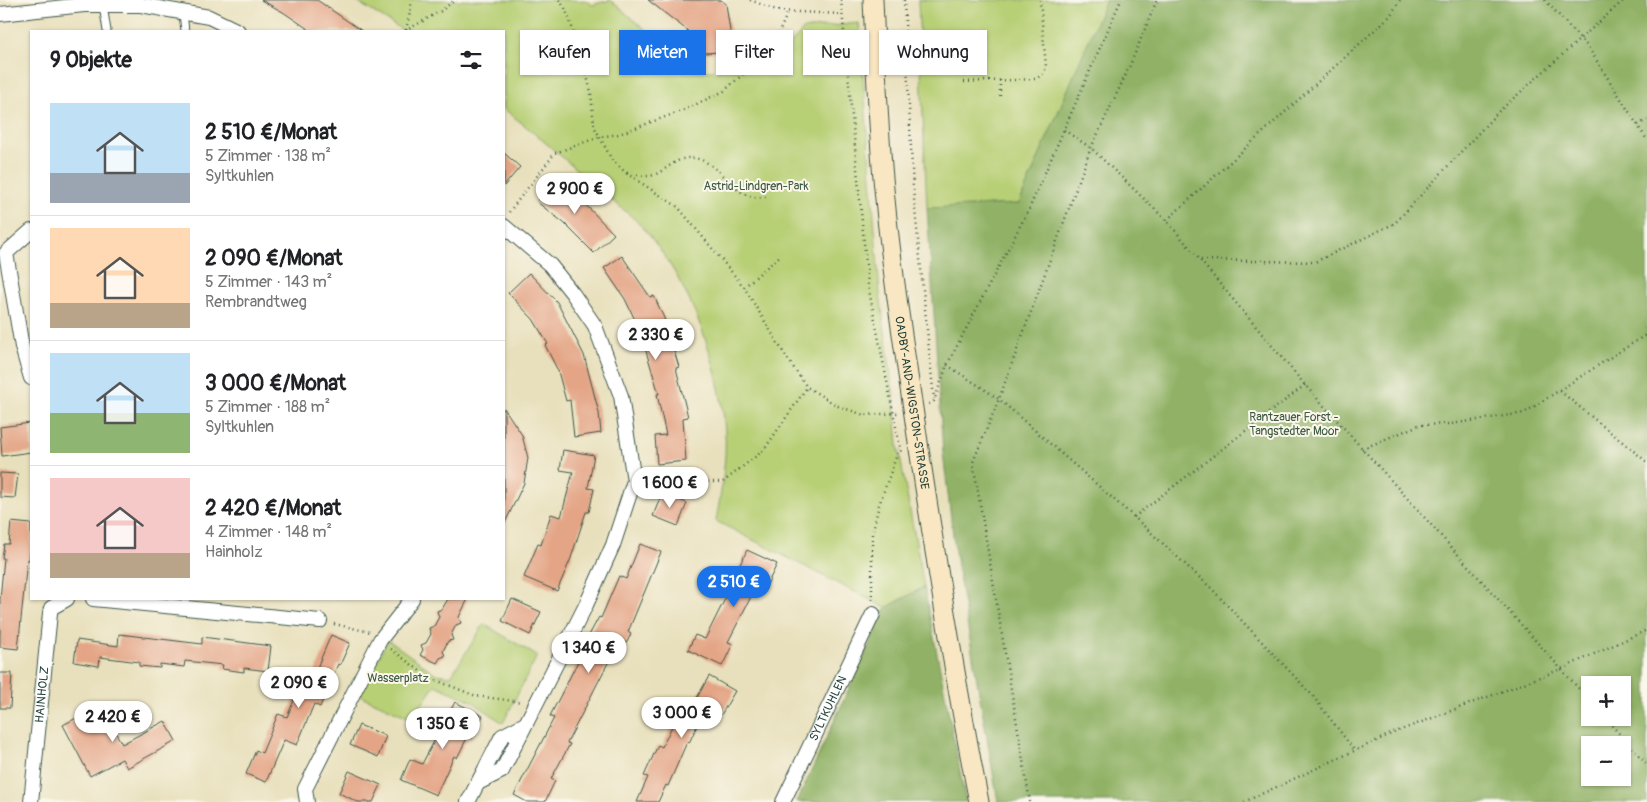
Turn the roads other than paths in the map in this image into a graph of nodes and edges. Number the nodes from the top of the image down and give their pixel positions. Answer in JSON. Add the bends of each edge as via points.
{"nodes":[{"id":1,"x":873,"y":0,"type":"edge"},
{"id":2,"x":83,"y":3,"type":"edge"},
{"id":3,"x":103,"y":5,"type":"junction"},
{"id":4,"x":183,"y":12,"type":"junction"},
{"id":5,"x":0,"y":14,"type":"edge"},
{"id":6,"x":107,"y":30,"type":"edge"},
{"id":7,"x":185,"y":30,"type":"edge"},
{"id":8,"x":236,"y":30,"type":"edge"},
{"id":9,"x":505,"y":227,"type":"edge"},
{"id":10,"x":30,"y":231,"type":"edge"},
{"id":11,"x":30,"y":375,"type":"edge"},
{"id":12,"x":66,"y":600,"type":"edge"},
{"id":13,"x":104,"y":600,"type":"edge"},
{"id":14,"x":411,"y":600,"type":"edge"},
{"id":15,"x":873,"y":614,"type":"road end"},
{"id":16,"x":320,"y":621,"type":"road end"},
{"id":17,"x":31,"y":802,"type":"edge"},
{"id":18,"x":307,"y":802,"type":"edge"},
{"id":19,"x":468,"y":802,"type":"edge"},
{"id":20,"x":783,"y":802,"type":"edge"},
{"id":21,"x":979,"y":802,"type":"edge"}],
"edges":[{"from":1,"to":21,"type":"main road","name":"OADBY-AND-WIGSTON-STRASSE","via":[[885,200],[897,292],[935,556]]},
{"from":2,"to":3,"type":"street"},
{"from":2,"to":5,"type":"street"},
{"from":3,"to":4,"type":"street","via":[[141,5]]},
{"from":3,"to":6,"type":"lane"},
{"from":4,"to":7,"type":"lane"},
{"from":4,"to":8,"type":"street","via":[[209,17]]},
{"from":9,"to":19,"type":"street","via":[[550,265],[595,326],[621,396],[634,481],[609,553],[586,605],[525,724],[502,736]]},
{"from":10,"to":11,"type":"street","via":[[6,253],[22,347]]},
{"from":12,"to":17,"type":"street","name":"HAINHOLZ","via":[[51,608],[50,612]]},
{"from":13,"to":16,"type":"street"},
{"from":14,"to":18,"type":"street","via":[[382,638],[305,789]]},
{"from":15,"to":20,"type":"street","name":"SYLTKUHLEN"}]}
